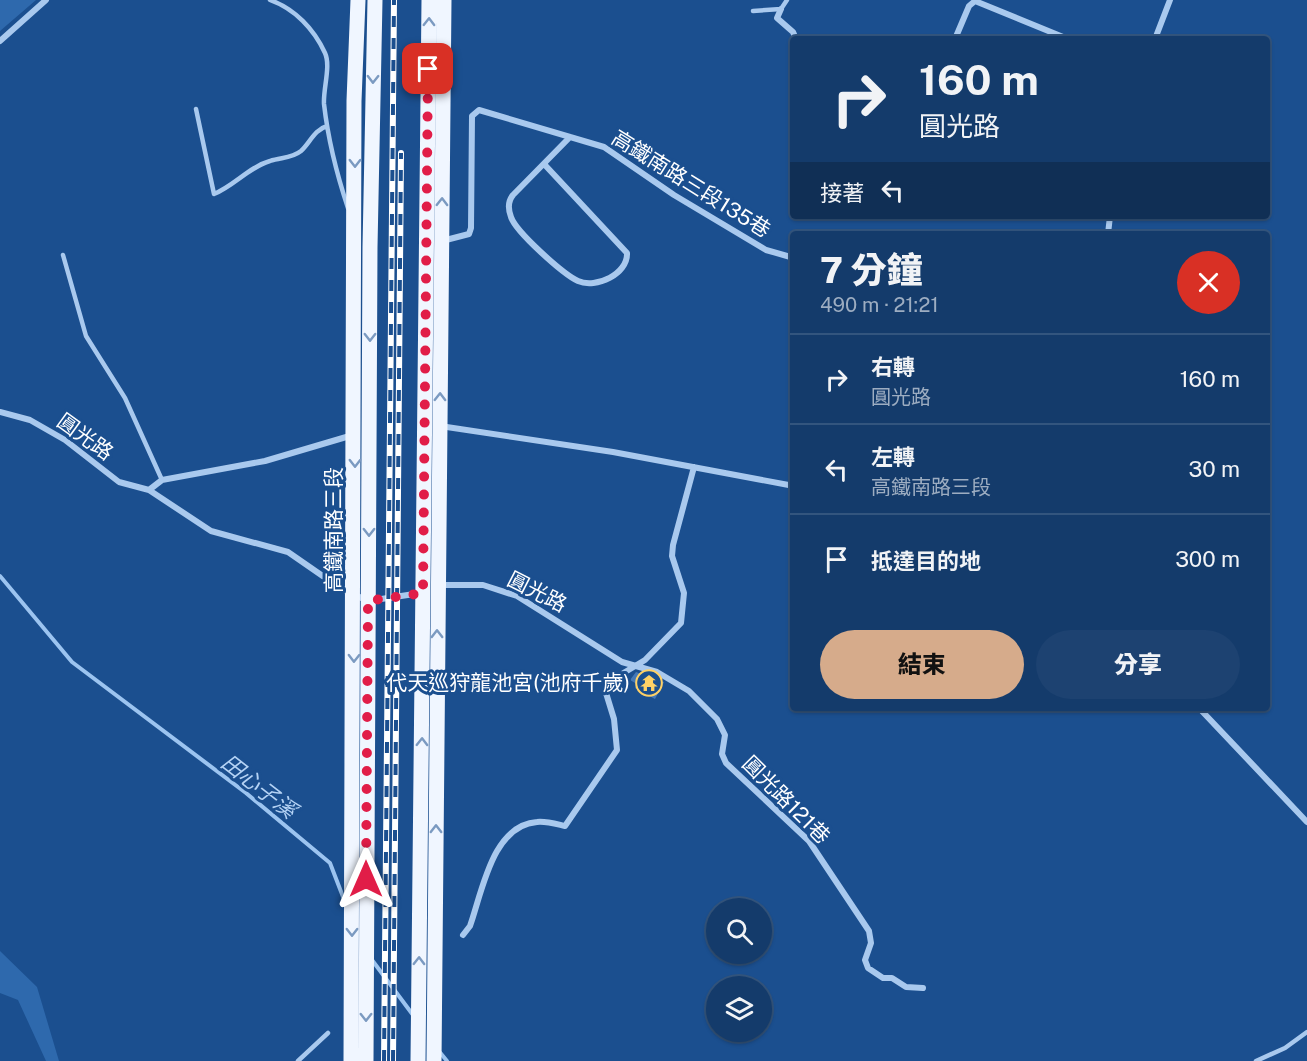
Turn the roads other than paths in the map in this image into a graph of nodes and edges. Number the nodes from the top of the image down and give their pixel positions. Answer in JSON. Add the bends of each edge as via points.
{"nodes":[{"id":1,"x":46,"y":0,"type":"edge"},
{"id":2,"x":270,"y":0,"type":"edge"},
{"id":3,"x":358,"y":0,"type":"edge"},
{"id":4,"x":375,"y":0,"type":"edge"},
{"id":5,"x":429,"y":0,"type":"edge"},
{"id":6,"x":444,"y":0,"type":"edge"},
{"id":7,"x":787,"y":0,"type":"edge"},
{"id":8,"x":1170,"y":0,"type":"edge"},
{"id":9,"x":781,"y":9,"type":"junction"},
{"id":10,"x":753,"y":11,"type":"dead end"},
{"id":11,"x":795,"y":36,"type":"edge"},
{"id":12,"x":956,"y":36,"type":"edge"},
{"id":13,"x":1061,"y":36,"type":"edge"},
{"id":14,"x":1156,"y":36,"type":"edge"},
{"id":15,"x":0,"y":41,"type":"edge"},
{"id":16,"x":196,"y":109,"type":"dead end"},
{"id":17,"x":327,"y":126,"type":"junction"},
{"id":18,"x":570,"y":137,"type":"junction"},
{"id":19,"x":544,"y":164,"type":"junction"},
{"id":20,"x":355,"y":228,"type":"junction"},
{"id":21,"x":442,"y":242,"type":"junction"},
{"id":22,"x":370,"y":247,"type":"junction"},
{"id":23,"x":63,"y":255,"type":"dead end"},
{"id":24,"x":790,"y":257,"type":"edge"},
{"id":25,"x":426,"y":301,"type":"junction"},
{"id":26,"x":356,"y":325,"type":"junction"},
{"id":27,"x":0,"y":412,"type":"edge"},
{"id":28,"x":440,"y":426,"type":"junction"},
{"id":29,"x":355,"y":435,"type":"junction"},
{"id":30,"x":694,"y":466,"type":"junction"},
{"id":31,"x":162,"y":480,"type":"junction"},
{"id":32,"x":790,"y":485,"type":"edge"},
{"id":33,"x":149,"y":490,"type":"junction"},
{"id":34,"x":438,"y":585,"type":"junction"},
{"id":35,"x":423,"y":593,"type":"junction"},
{"id":36,"x":362,"y":598,"type":"junction"},
{"id":37,"x":635,"y":665,"type":"junction"},
{"id":38,"x":1202,"y":711,"type":"edge"},
{"id":39,"x":359,"y":811,"type":"junction"},
{"id":40,"x":1307,"y":822,"type":"edge"},
{"id":41,"x":428,"y":886,"type":"junction"},
{"id":42,"x":464,"y":935,"type":"dead end"},
{"id":43,"x":923,"y":988,"type":"dead end"},
{"id":44,"x":1307,"y":1032,"type":"edge"},
{"id":45,"x":328,"y":1033,"type":"dead end"},
{"id":46,"x":298,"y":1061,"type":"edge"},
{"id":47,"x":351,"y":1061,"type":"edge"},
{"id":48,"x":366,"y":1061,"type":"edge"},
{"id":49,"x":418,"y":1061,"type":"edge"},
{"id":50,"x":434,"y":1061,"type":"edge"},
{"id":51,"x":1256,"y":1061,"type":"edge"}],
"edges":[{"from":1,"to":15,"type":"street"},
{"from":2,"to":17,"type":"lane","via":[[293,11],[306,23],[326,54]]},
{"from":3,"to":20,"type":"main road","name":"高鐵南路三段","one_way":true},
{"from":4,"to":22,"type":"main road","name":"高鐵南路三段","one_way":true},
{"from":25,"to":5,"type":"main road","one_way":true},
{"from":21,"to":6,"type":"main road","one_way":true},
{"from":7,"to":9,"type":"lane"},
{"from":8,"to":14,"type":"street"},
{"from":9,"to":10,"type":"lane"},
{"from":9,"to":11,"type":"street","via":[[777,18]]},
{"from":12,"to":13,"type":"street","via":[[975,1]]},
{"from":16,"to":17,"type":"lane","via":[[214,194],[261,164],[300,152]]},
{"from":17,"to":20,"type":"lane"},
{"from":18,"to":19,"type":"street"},
{"from":18,"to":21,"type":"street","name":"高鐵南路三段135巷","via":[[479,110],[472,116],[471,228],[463,238]]},
{"from":18,"to":24,"type":"street","name":"高鐵南路三段135巷","via":[[604,147],[766,250]]},
{"from":19,"to":19,"type":"street","via":[[509,200],[515,225],[564,272],[580,282],[621,271],[627,253]]},
{"from":20,"to":26,"type":"main road","name":"高鐵南路三段"},
{"from":21,"to":25,"type":"main road"},
{"from":28,"to":21,"type":"main road","one_way":true},
{"from":22,"to":26,"type":"main road"},
{"from":22,"to":36,"type":"main road","name":"高鐵南路三段","one_way":true},
{"from":23,"to":31,"type":"lane","via":[[86,336],[125,398]]},
{"from":25,"to":35,"type":"main road"},
{"from":26,"to":29,"type":"main road","name":"高鐵南路三段"},
{"from":27,"to":33,"type":"street","name":"圓光路","via":[[30,420],[65,440],[119,482]]},
{"from":28,"to":30,"type":"street"},
{"from":28,"to":34,"type":"main road"},
{"from":29,"to":31,"type":"street","via":[[265,461]]},
{"from":29,"to":36,"type":"main road","name":"高鐵南路三段","one_way":true},
{"from":30,"to":32,"type":"street"},
{"from":30,"to":37,"type":"street","via":[[672,556],[684,593],[681,623],[652,654]]},
{"from":31,"to":33,"type":"street"},
{"from":33,"to":36,"type":"street","name":"圓光路","via":[[211,531],[288,552]]},
{"from":34,"to":35,"type":"street","name":"圓光路"},
{"from":34,"to":37,"type":"street","name":"圓光路","via":[[483,585],[517,596],[622,662]]},
{"from":41,"to":34,"type":"main road","one_way":true},
{"from":35,"to":36,"type":"street","name":"圓光路"},
{"from":41,"to":35,"type":"main road","one_way":true},
{"from":36,"to":39,"type":"main road","name":"高鐵南路三段","one_way":true},
{"from":37,"to":42,"type":"street","via":[[607,683],[617,750],[565,826],[532,823],[520,827],[504,841],[491,860]]},
{"from":37,"to":43,"type":"street","name":"圓光路121巷","via":[[657,672],[689,691],[717,719],[724,735],[722,754],[726,763],[809,841],[869,931],[872,943],[865,960],[868,968],[906,987]]},
{"from":38,"to":40,"type":"street"},
{"from":39,"to":47,"type":"main road","name":"高鐵南路三段","one_way":true},
{"from":39,"to":48,"type":"main road","name":"高鐵南路三段","one_way":true},
{"from":49,"to":41,"type":"main road","one_way":true},
{"from":41,"to":50,"type":"main road"},
{"from":44,"to":51,"type":"lane","via":[[1285,1048]]},
{"from":45,"to":46,"type":"lane"}]}
